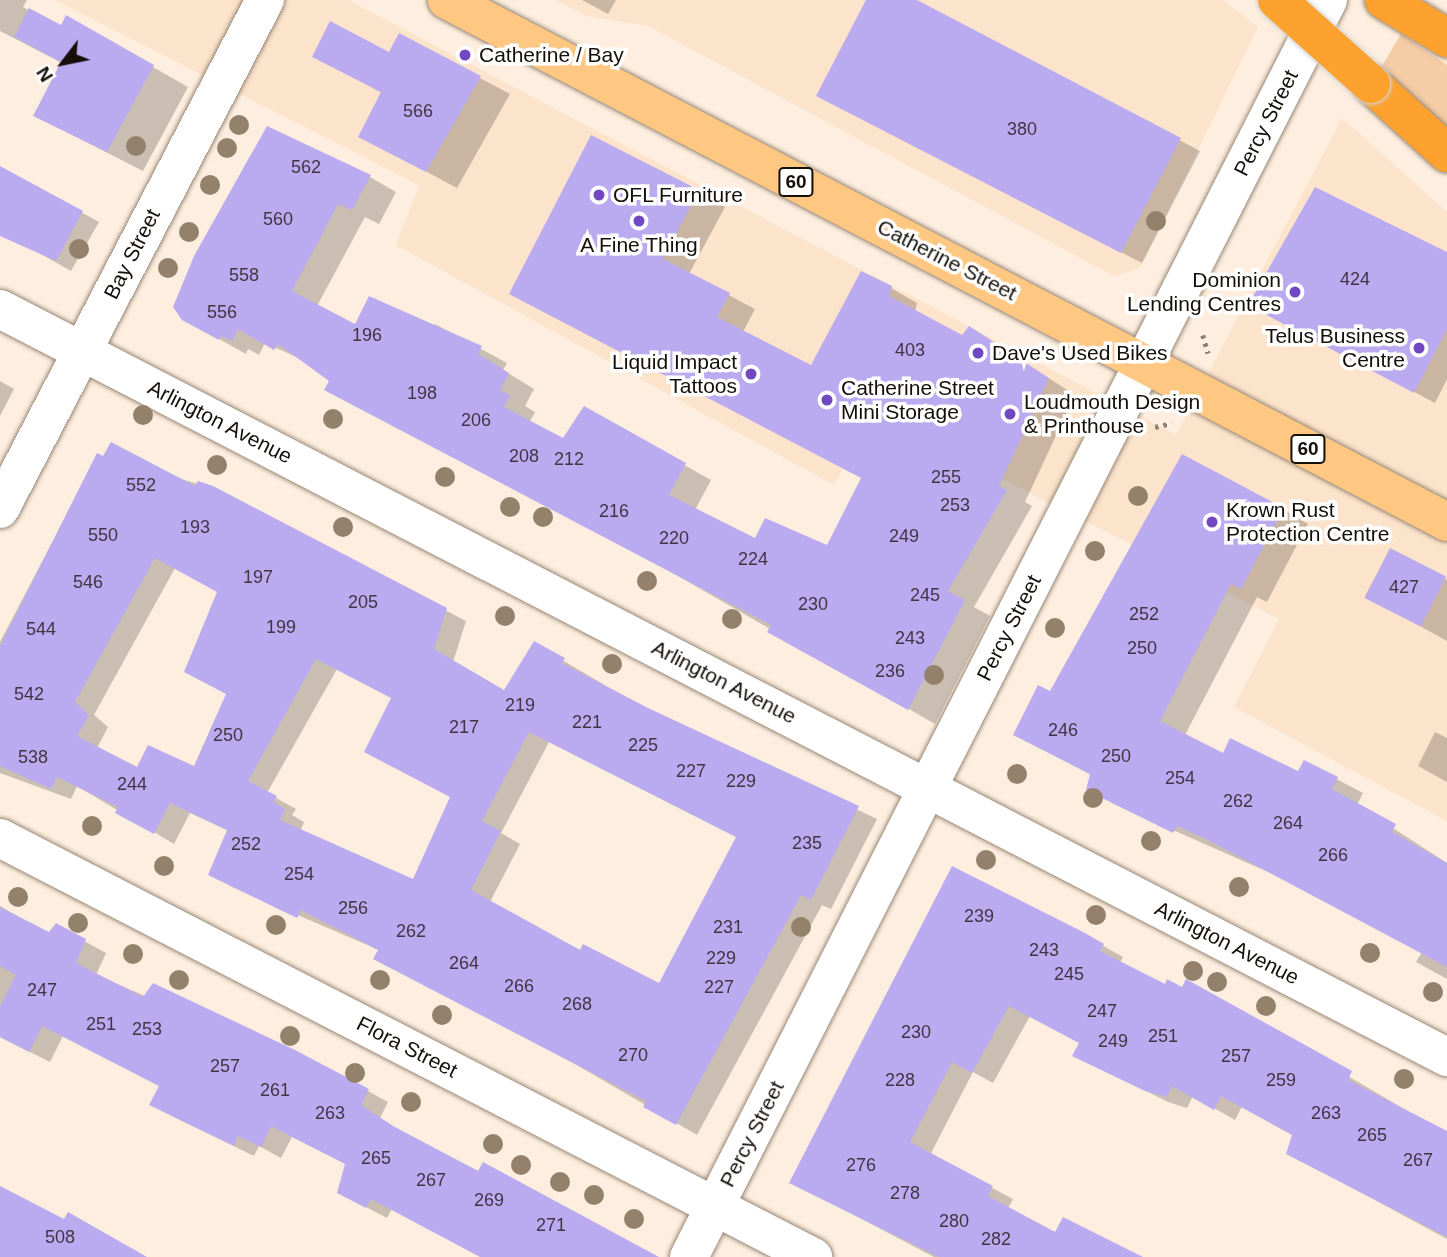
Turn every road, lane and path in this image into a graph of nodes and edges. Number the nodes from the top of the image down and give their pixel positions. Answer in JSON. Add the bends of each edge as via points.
{"nodes":[{"id":1,"x":265,"y":0,"type":"edge"},
{"id":2,"x":447,"y":0,"type":"edge"},
{"id":3,"x":1277,"y":0,"type":"edge"},
{"id":4,"x":1328,"y":0,"type":"edge"},
{"id":5,"x":1396,"y":7,"type":"edge"},
{"id":6,"x":1447,"y":38,"type":"edge"},
{"id":7,"x":1447,"y":153,"type":"edge"},
{"id":8,"x":0,"y":309,"type":"edge"},
{"id":9,"x":82,"y":351,"type":"junction"},
{"id":10,"x":1157,"y":370,"type":"junction"},
{"id":11,"x":0,"y":509,"type":"edge"},
{"id":12,"x":1447,"y":522,"type":"edge"},
{"id":13,"x":927,"y":787,"type":"junction"},
{"id":14,"x":0,"y":838,"type":"edge"},
{"id":15,"x":1447,"y":1057,"type":"edge"},
{"id":16,"x":716,"y":1206,"type":"junction"},
{"id":17,"x":689,"y":1257,"type":"edge"},
{"id":18,"x":813,"y":1257,"type":"edge"}],
"edges":[{"from":1,"to":9,"type":"street","name":"Bay Street"},
{"from":2,"to":10,"type":"main road","name":"Catherine Street","number":"60"},
{"from":3,"to":7,"type":"highway","bridge":true},
{"from":4,"to":10,"type":"street","name":"Percy Street"},
{"from":5,"to":6,"type":"highway"},
{"from":8,"to":9,"type":"street","name":"Arlington Avenue"},
{"from":9,"to":11,"type":"street","name":"Bay Street"},
{"from":9,"to":13,"type":"street","name":"Arlington Avenue"},
{"from":10,"to":12,"type":"main road","name":"Catherine Street","number":"60"},
{"from":10,"to":13,"type":"street","name":"Percy Street"},
{"from":13,"to":15,"type":"street","name":"Arlington Avenue"},
{"from":13,"to":16,"type":"street","name":"Percy Street"},
{"from":14,"to":16,"type":"street","name":"Flora Street"},
{"from":16,"to":17,"type":"street","name":"Percy Street"},
{"from":16,"to":18,"type":"street","name":"Flora Street"}]}
